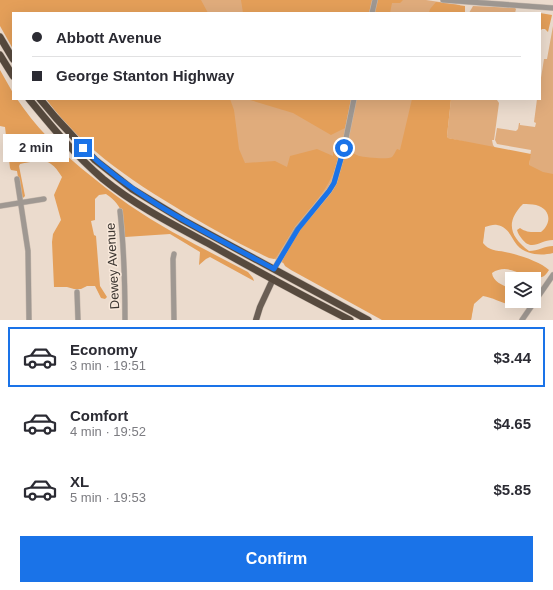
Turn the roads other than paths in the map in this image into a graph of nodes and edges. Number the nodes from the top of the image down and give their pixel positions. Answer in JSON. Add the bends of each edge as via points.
{"nodes":[{"id":1,"x":375,"y":0,"type":"edge"},
{"id":2,"x":443,"y":0,"type":"edge"},
{"id":3,"x":553,"y":8,"type":"edge"},
{"id":4,"x":372,"y":12,"type":"edge"},
{"id":5,"x":0,"y":37,"type":"edge"},
{"id":6,"x":0,"y":55,"type":"edge"},
{"id":7,"x":12,"y":57,"type":"edge"},
{"id":8,"x":12,"y":74,"type":"edge"},
{"id":9,"x":30,"y":100,"type":"edge"},
{"id":10,"x":41,"y":100,"type":"edge"},
{"id":11,"x":354,"y":100,"type":"edge"},
{"id":12,"x":17,"y":179,"type":"dead end"},
{"id":13,"x":44,"y":199,"type":"dead end"},
{"id":14,"x":20,"y":203,"type":"junction"},
{"id":15,"x":0,"y":206,"type":"edge"},
{"id":16,"x":120,"y":211,"type":"dead end"},
{"id":17,"x":174,"y":254,"type":"dead end"},
{"id":18,"x":274,"y":269,"type":"junction"},
{"id":19,"x":553,"y":275,"type":"edge"},
{"id":20,"x":273,"y":279,"type":"junction"},
{"id":21,"x":77,"y":292,"type":"dead end"},
{"id":22,"x":29,"y":320,"type":"edge"},
{"id":23,"x":78,"y":320,"type":"edge"},
{"id":24,"x":125,"y":320,"type":"edge"},
{"id":25,"x":174,"y":320,"type":"edge"},
{"id":26,"x":256,"y":320,"type":"edge"},
{"id":27,"x":350,"y":320,"type":"edge"},
{"id":28,"x":368,"y":320,"type":"edge"},
{"id":29,"x":522,"y":320,"type":"edge"}],
"edges":[{"from":1,"to":4,"type":"street"},
{"from":2,"to":3,"type":"street"},
{"from":5,"to":7,"type":"highway"},
{"from":6,"to":8,"type":"highway"},
{"from":9,"to":20,"type":"highway","via":[[69,146],[103,179],[123,194],[154,214]]},
{"from":10,"to":18,"type":"highway","via":[[95,160],[132,189]]},
{"from":11,"to":18,"type":"street","via":[[334,183],[298,229]]},
{"from":12,"to":14,"type":"street"},
{"from":13,"to":14,"type":"street"},
{"from":14,"to":15,"type":"street"},
{"from":14,"to":22,"type":"street","via":[[28,251]]},
{"from":16,"to":24,"type":"street","name":"Dewey Avenue","via":[[125,268]]},
{"from":17,"to":25,"type":"street"},
{"from":18,"to":28,"type":"highway"},
{"from":19,"to":29,"type":"street"},
{"from":20,"to":26,"type":"main road"},
{"from":20,"to":27,"type":"highway"},
{"from":21,"to":23,"type":"street"}]}
